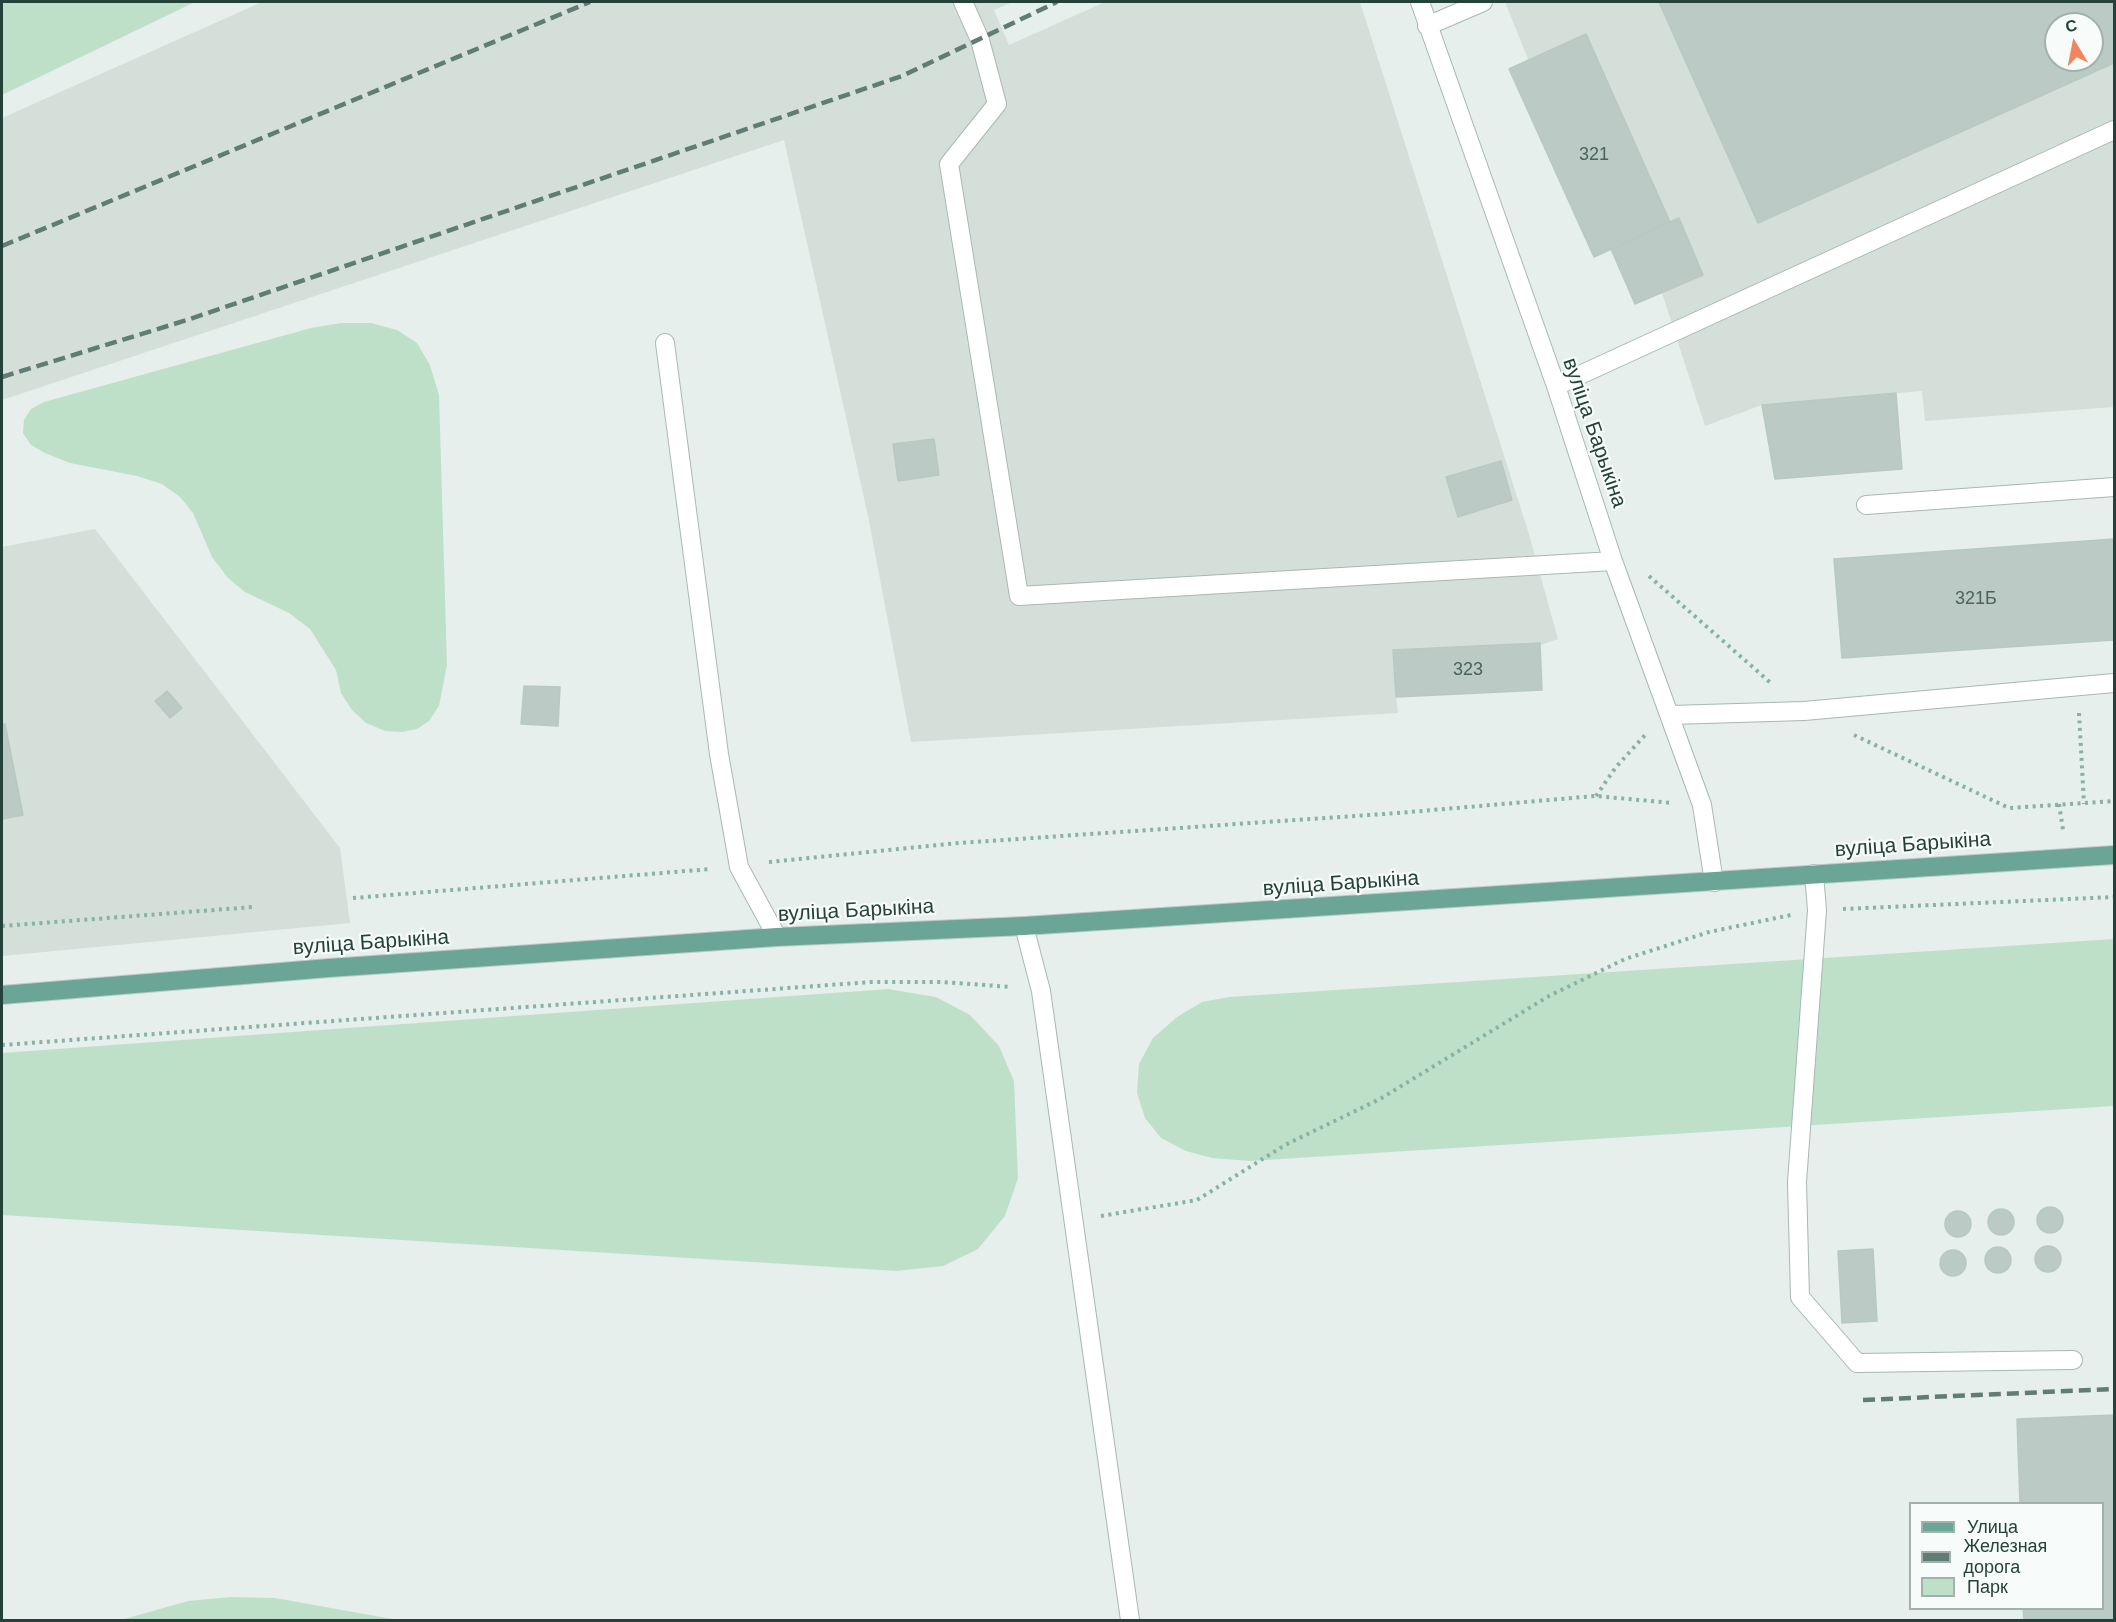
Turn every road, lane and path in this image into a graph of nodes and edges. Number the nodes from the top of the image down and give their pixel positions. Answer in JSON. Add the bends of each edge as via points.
{"nodes":[{"id":1,"x":963,"y":2,"type":"edge"},
{"id":2,"x":1420,"y":2,"type":"edge"},
{"id":3,"x":1483,"y":2,"type":"edge"},
{"id":4,"x":1427,"y":26,"type":"junction"},
{"id":5,"x":2115,"y":130,"type":"edge"},
{"id":6,"x":665,"y":343,"type":"dead end"},
{"id":7,"x":1556,"y":386,"type":"junction"},
{"id":8,"x":2115,"y":487,"type":"edge"},
{"id":9,"x":1866,"y":505,"type":"dead end"},
{"id":10,"x":1613,"y":561,"type":"junction"},
{"id":11,"x":2115,"y":683,"type":"edge"},
{"id":12,"x":2077,"y":685,"type":"junction"},
{"id":13,"x":1671,"y":715,"type":"junction"},
{"id":14,"x":1595,"y":796,"type":"junction"},
{"id":15,"x":2115,"y":801,"type":"edge"},
{"id":16,"x":2084,"y":804,"type":"junction"},
{"id":17,"x":1701,"y":805,"type":"junction"},
{"id":18,"x":2009,"y":808,"type":"dead end"},
{"id":19,"x":2115,"y":855,"type":"edge"},
{"id":20,"x":739,"y":867,"type":"junction"},
{"id":21,"x":1814,"y":874,"type":"junction"},
{"id":22,"x":1714,"y":882,"type":"junction"},
{"id":23,"x":2115,"y":897,"type":"edge"},
{"id":24,"x":352,"y":898,"type":"dead end"},
{"id":25,"x":254,"y":907,"type":"dead end"},
{"id":26,"x":1817,"y":910,"type":"junction"},
{"id":27,"x":2,"y":926,"type":"edge"},
{"id":28,"x":1023,"y":927,"type":"junction"},
{"id":29,"x":777,"y":938,"type":"junction"},
{"id":30,"x":1041,"y":991,"type":"junction"},
{"id":31,"x":2,"y":994,"type":"edge"},
{"id":32,"x":2,"y":1045,"type":"edge"},
{"id":33,"x":1073,"y":1221,"type":"junction"},
{"id":34,"x":2073,"y":1360,"type":"dead end"},
{"id":35,"x":1130,"y":1620,"type":"edge"}],
"edges":[{"from":1,"to":10,"type":"lane","via":[[980,40],[997,104],[949,164],[1019,596]]},
{"from":2,"to":4,"type":"lane","name":"вуліца Барыкіна"},
{"from":3,"to":4,"type":"lane"},
{"from":4,"to":7,"type":"lane","name":"вуліца Барыкіна"},
{"from":5,"to":7,"type":"lane"},
{"from":6,"to":20,"type":"lane","via":[[719,754]]},
{"from":7,"to":10,"type":"lane","name":"вуліца Барыкіна"},
{"from":8,"to":9,"type":"lane"},
{"from":10,"to":13,"type":"lane","name":"вуліца Барыкіна"},
{"from":11,"to":12,"type":"lane"},
{"from":12,"to":13,"type":"lane","via":[[1804,711]]},
{"from":12,"to":16,"type":"path"},
{"from":13,"to":14,"type":"path","via":[[1643,737]]},
{"from":13,"to":17,"type":"lane","name":"вуліца Барыкіна"},
{"from":14,"to":17,"type":"path"},
{"from":14,"to":20,"type":"path","via":[[959,843]]},
{"from":15,"to":16,"type":"path"},
{"from":16,"to":18,"type":"path"},
{"from":17,"to":22,"type":"lane","name":"вуліца Барыкіна"},
{"from":19,"to":21,"type":"main road","name":"вуліца Барыкіна"},
{"from":20,"to":24,"type":"path"},
{"from":20,"to":29,"type":"lane"},
{"from":21,"to":22,"type":"main road","name":"вуліца Барыкіна"},
{"from":21,"to":26,"type":"lane"},
{"from":22,"to":28,"type":"main road","name":"вуліца Барыкіна"},
{"from":23,"to":26,"type":"path"},
{"from":25,"to":27,"type":"path"},
{"from":26,"to":33,"type":"path","via":[[1709,932],[1625,959],[1549,996],[1380,1099],[1285,1145],[1197,1200]]},
{"from":26,"to":34,"type":"lane","via":[[1797,1182],[1800,1298],[1857,1364]]},
{"from":28,"to":29,"type":"main road","name":"вуліца Барыкіна"},
{"from":28,"to":30,"type":"lane"},
{"from":29,"to":31,"type":"main road","name":"вуліца Барыкіна"},
{"from":30,"to":32,"type":"path","via":[[994,984],[871,982]]},
{"from":30,"to":33,"type":"lane"},
{"from":33,"to":35,"type":"lane"}]}
